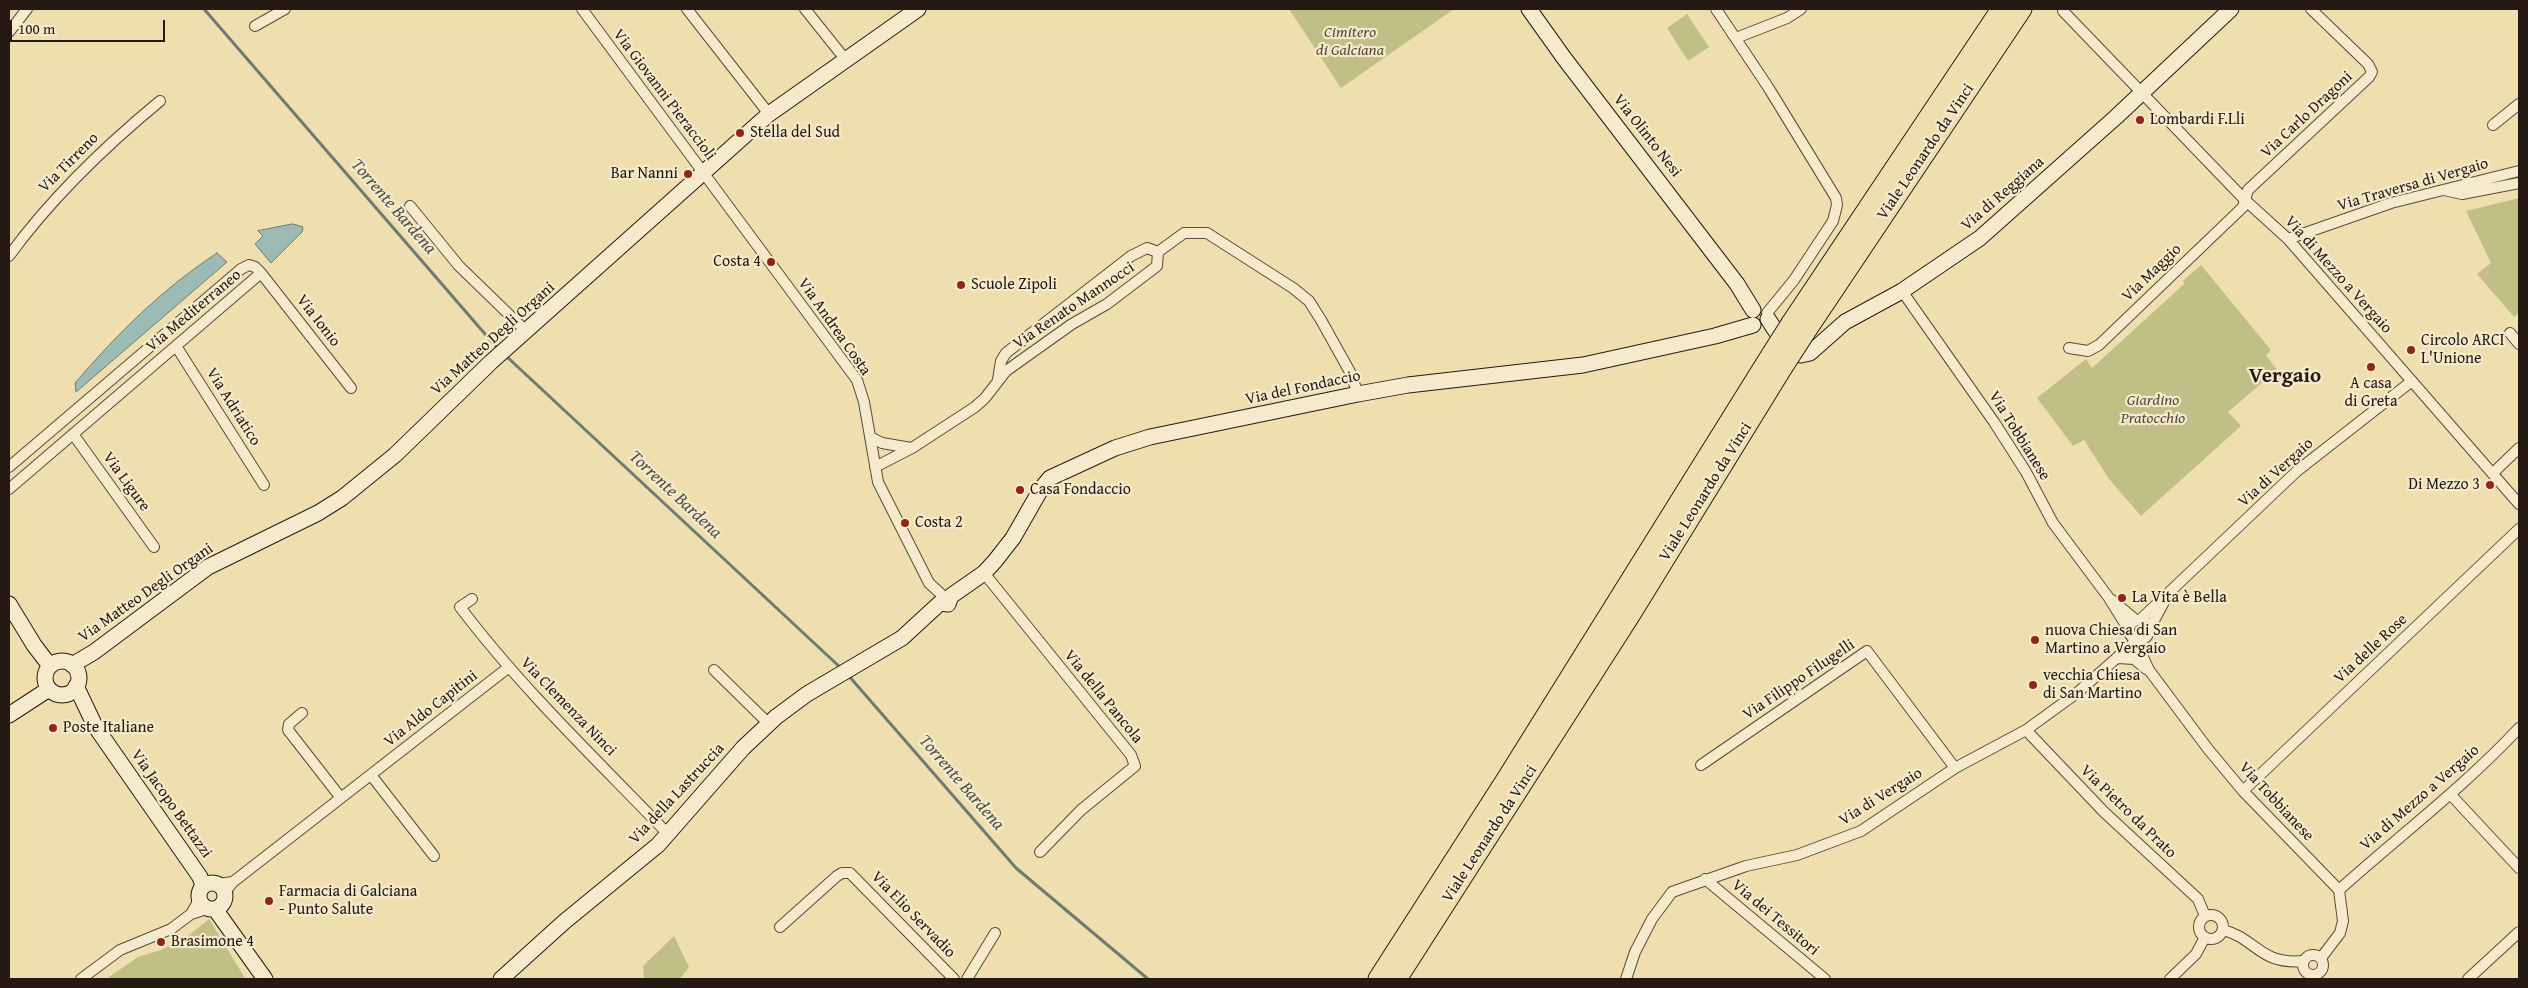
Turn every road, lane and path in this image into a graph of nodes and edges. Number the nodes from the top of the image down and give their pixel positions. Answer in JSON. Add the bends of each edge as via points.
{"nodes":[{"id":1,"x":27,"y":9,"type":"edge"},
{"id":2,"x":285,"y":9,"type":"edge"},
{"id":3,"x":582,"y":9,"type":"edge"},
{"id":4,"x":687,"y":9,"type":"edge"},
{"id":5,"x":805,"y":9,"type":"edge"},
{"id":6,"x":918,"y":9,"type":"edge"},
{"id":7,"x":1529,"y":9,"type":"edge"},
{"id":8,"x":1716,"y":9,"type":"edge"},
{"id":9,"x":1800,"y":9,"type":"edge"},
{"id":10,"x":2001,"y":9,"type":"edge"},
{"id":11,"x":2022,"y":9,"type":"edge"},
{"id":12,"x":2232,"y":9,"type":"edge"},
{"id":13,"x":2311,"y":9,"type":"edge"},
{"id":14,"x":2063,"y":11,"type":"dead end"},
{"id":15,"x":255,"y":26,"type":"dead end"},
{"id":16,"x":9,"y":32,"type":"edge"},
{"id":17,"x":1736,"y":38,"type":"junction"},
{"id":18,"x":845,"y":59,"type":"junction"},
{"id":19,"x":2141,"y":93,"type":"junction"},
{"id":20,"x":160,"y":101,"type":"dead end"},
{"id":21,"x":2519,"y":104,"type":"edge"},
{"id":22,"x":770,"y":114,"type":"junction"},
{"id":23,"x":2493,"y":125,"type":"dead end"},
{"id":24,"x":2519,"y":171,"type":"edge"},
{"id":25,"x":704,"y":174,"type":"junction"},
{"id":26,"x":2519,"y":183,"type":"edge"},
{"id":27,"x":2440,"y":190,"type":"junction"},
{"id":28,"x":2245,"y":200,"type":"junction"},
{"id":29,"x":410,"y":206,"type":"dead end"},
{"id":30,"x":2288,"y":238,"type":"junction"},
{"id":31,"x":1158,"y":252,"type":"junction"},
{"id":32,"x":9,"y":256,"type":"edge"},
{"id":33,"x":262,"y":273,"type":"junction"},
{"id":34,"x":1902,"y":291,"type":"junction"},
{"id":35,"x":1759,"y":317,"type":"junction"},
{"id":36,"x":1791,"y":329,"type":"junction"},
{"id":37,"x":526,"y":331,"type":"junction"},
{"id":38,"x":2510,"y":333,"type":"dead end"},
{"id":39,"x":2519,"y":344,"type":"edge"},
{"id":40,"x":176,"y":346,"type":"junction"},
{"id":41,"x":2069,"y":348,"type":"dead end"},
{"id":42,"x":1009,"y":351,"type":"junction"},
{"id":43,"x":1777,"y":360,"type":"junction"},
{"id":44,"x":1015,"y":365,"type":"junction"},
{"id":45,"x":998,"y":381,"type":"junction"},
{"id":46,"x":2412,"y":381,"type":"junction"},
{"id":47,"x":351,"y":388,"type":"dead end"},
{"id":48,"x":1358,"y":394,"type":"junction"},
{"id":49,"x":73,"y":434,"type":"junction"},
{"id":50,"x":870,"y":437,"type":"junction"},
{"id":51,"x":912,"y":448,"type":"junction"},
{"id":52,"x":2519,"y":448,"type":"edge"},
{"id":53,"x":9,"y":467,"type":"edge"},
{"id":54,"x":875,"y":467,"type":"junction"},
{"id":55,"x":2493,"y":473,"type":"junction"},
{"id":56,"x":264,"y":485,"type":"dead end"},
{"id":57,"x":9,"y":489,"type":"edge"},
{"id":58,"x":2519,"y":504,"type":"edge"},
{"id":59,"x":2519,"y":529,"type":"edge"},
{"id":60,"x":154,"y":547,"type":"dead end"},
{"id":61,"x":984,"y":572,"type":"junction"},
{"id":62,"x":2167,"y":597,"type":"junction"},
{"id":63,"x":944,"y":598,"type":"junction"},
{"id":64,"x":2109,"y":598,"type":"junction"},
{"id":65,"x":472,"y":599,"type":"dead end"},
{"id":66,"x":9,"y":604,"type":"edge"},
{"id":67,"x":2138,"y":620,"type":"junction"},
{"id":68,"x":2129,"y":630,"type":"junction"},
{"id":69,"x":2149,"y":630,"type":"junction"},
{"id":70,"x":2138,"y":640,"type":"junction"},
{"id":71,"x":2118,"y":658,"type":"junction"},
{"id":72,"x":72,"y":665,"type":"junction"},
{"id":73,"x":50,"y":666,"type":"junction"},
{"id":74,"x":509,"y":667,"type":"junction"},
{"id":75,"x":714,"y":670,"type":"dead end"},
{"id":76,"x":2149,"y":670,"type":"junction"},
{"id":77,"x":837,"y":677,"type":"joint"},
{"id":78,"x":49,"y":689,"type":"junction"},
{"id":79,"x":72,"y":690,"type":"junction"},
{"id":80,"x":302,"y":713,"type":"dead end"},
{"id":81,"x":9,"y":714,"type":"edge"},
{"id":82,"x":769,"y":724,"type":"junction"},
{"id":83,"x":2519,"y":728,"type":"edge"},
{"id":84,"x":2026,"y":730,"type":"junction"},
{"id":85,"x":1701,"y":765,"type":"dead end"},
{"id":86,"x":1955,"y":768,"type":"junction"},
{"id":87,"x":370,"y":775,"type":"junction"},
{"id":88,"x":2243,"y":791,"type":"junction"},
{"id":89,"x":2451,"y":795,"type":"junction"},
{"id":90,"x":340,"y":798,"type":"junction"},
{"id":91,"x":668,"y":834,"type":"junction"},
{"id":92,"x":1040,"y":852,"type":"dead end"},
{"id":93,"x":434,"y":856,"type":"dead end"},
{"id":94,"x":2519,"y":868,"type":"edge"},
{"id":95,"x":1705,"y":879,"type":"junction"},
{"id":96,"x":2339,"y":890,"type":"junction"},
{"id":97,"x":214,"y":895,"type":"junction"},
{"id":98,"x":2205,"y":916,"type":"junction"},
{"id":99,"x":780,"y":927,"type":"dead end"},
{"id":100,"x":2222,"y":930,"type":"junction"},
{"id":101,"x":2519,"y":932,"type":"edge"},
{"id":102,"x":995,"y":933,"type":"dead end"},
{"id":103,"x":2205,"y":937,"type":"junction"},
{"id":104,"x":2320,"y":958,"type":"junction"},
{"id":105,"x":2303,"y":961,"type":"junction"},
{"id":106,"x":2311,"y":977,"type":"edge"},
{"id":107,"x":263,"y":978,"type":"edge"},
{"id":108,"x":505,"y":978,"type":"edge"},
{"id":109,"x":81,"y":979,"type":"edge"},
{"id":110,"x":954,"y":979,"type":"edge"},
{"id":111,"x":967,"y":979,"type":"edge"},
{"id":112,"x":1378,"y":979,"type":"edge"},
{"id":113,"x":1397,"y":979,"type":"edge"},
{"id":114,"x":1626,"y":979,"type":"edge"},
{"id":115,"x":1825,"y":979,"type":"edge"},
{"id":116,"x":2170,"y":979,"type":"edge"},
{"id":117,"x":2468,"y":979,"type":"edge"}],
"edges":[{"from":1,"to":16,"type":"street"},
{"from":2,"to":15,"type":"street"},
{"from":3,"to":25,"type":"street","name":"Via Giovanni Pieraccioli"},
{"from":4,"to":22,"type":"street"},
{"from":5,"to":18,"type":"street"},
{"from":6,"to":18,"type":"street","name":"Via Matteo Degli Organi"},
{"from":7,"to":35,"type":"street","name":"Via Olinto Nesi"},
{"from":8,"to":17,"type":"street"},
{"from":9,"to":17,"type":"street","via":[[1787,18]]},
{"from":10,"to":36,"type":"highway","name":"Viale Leonardo da Vinci"},
{"from":11,"to":36,"type":"highway","name":"Viale Leonardo da Vinci"},
{"from":12,"to":19,"type":"street","name":"Via di Reggiana"},
{"from":13,"to":28,"type":"street","name":"Via Carlo Dragoni","via":[[2368,64],[2372,72],[2248,190]]},
{"from":14,"to":19,"type":"street","name":"Via di Mezzo a Vergaio"},
{"from":17,"to":35,"type":"street","via":[[1836,198],[1837,205],[1833,221],[1794,280]]},
{"from":18,"to":22,"type":"street","name":"Via Matteo Degli Organi"},
{"from":19,"to":28,"type":"street","name":"Via di Mezzo a Vergaio"},
{"from":19,"to":34,"type":"street","name":"Via di Reggiana","via":[[1999,223]]},
{"from":20,"to":32,"type":"street","name":"Via Tirreno","via":[[87,164],[50,203]]},
{"from":21,"to":23,"type":"street"},
{"from":22,"to":25,"type":"street","name":"Via Matteo Degli Organi"},
{"from":24,"to":27,"type":"street","name":"Via Traversa di Vergaio"},
{"from":25,"to":37,"type":"street","name":"Via Matteo Degli Organi"},
{"from":25,"to":50,"type":"street","name":"Via Andrea Costa","via":[[857,380]]},
{"from":26,"to":27,"type":"street","via":[[2462,194]]},
{"from":27,"to":30,"type":"street","name":"Via Traversa di Vergaio"},
{"from":28,"to":30,"type":"street","name":"Via di Mezzo a Vergaio"},
{"from":28,"to":41,"type":"street","name":"Via Maggio","via":[[2243,207],[2099,345],[2088,351]]},
{"from":29,"to":37,"type":"street","via":[[460,266]]},
{"from":30,"to":46,"type":"street","name":"Via di Mezzo a Vergaio"},
{"from":31,"to":42,"type":"street","name":"Via Renato Mannocci","via":[[1147,248],[1131,256]]},
{"from":31,"to":44,"type":"street","name":"Via Renato Mannocci","via":[[1157,266],[1146,276]]},
{"from":31,"to":48,"type":"street","via":[[1184,233],[1206,233],[1293,288],[1309,301],[1321,320],[1350,372]]},
{"from":33,"to":40,"type":"street","name":"Via Mediterraneo"},
{"from":33,"to":47,"type":"street","name":"Via Ionio"},
{"from":33,"to":53,"type":"street","name":"Via Mediterraneo","via":[[252,265],[241,269]]},
{"from":34,"to":36,"type":"street","name":"Via di Reggiana","via":[[1845,322],[1805,355],[1798,353]]},
{"from":34,"to":64,"type":"street","name":"Via Tobbianese","via":[[1994,422],[2053,523]]},
{"from":35,"to":36,"type":"street","name":"Via di Reggiana"},
{"from":35,"to":48,"type":"street","name":"Via del Fondaccio","via":[[1724,333],[1583,365],[1408,385]]},
{"from":36,"to":43,"type":"highway","name":"Viale Leonardo da Vinci","bridge":true},
{"from":37,"to":72,"type":"street","name":"Via Matteo Degli Organi","via":[[395,455],[342,498],[208,567]]},
{"from":38,"to":39,"type":"street"},
{"from":40,"to":49,"type":"street","name":"Via Mediterraneo"},
{"from":40,"to":56,"type":"street","name":"Via Adriatico"},
{"from":42,"to":44,"type":"street","via":[[1010,362]]},
{"from":42,"to":45,"type":"street","name":"Via Renato Mannocci","via":[[1001,360]]},
{"from":43,"to":112,"type":"highway","name":"Viale Leonardo da Vinci"},
{"from":43,"to":113,"type":"highway","name":"Viale Leonardo da Vinci","via":[[1625,623]]},
{"from":44,"to":45,"type":"street","name":"Via Renato Mannocci"},
{"from":45,"to":51,"type":"street","name":"Via Renato Mannocci","via":[[986,398]]},
{"from":46,"to":55,"type":"street","name":"Via di Mezzo a Vergaio"},
{"from":46,"to":62,"type":"street","name":"Via di Vergaio","via":[[2297,471]]},
{"from":48,"to":61,"type":"street","name":"Via del Fondaccio","via":[[1150,438],[1115,448],[1064,470],[1050,478],[1041,489],[1013,538]]},
{"from":49,"to":57,"type":"street","name":"Via Mediterraneo"},
{"from":49,"to":60,"type":"street","name":"Via Ligure"},
{"from":50,"to":51,"type":"street","via":[[882,443]]},
{"from":50,"to":54,"type":"street","name":"Via Andrea Costa"},
{"from":51,"to":54,"type":"street","name":"Via Renato Mannocci"},
{"from":52,"to":55,"type":"street"},
{"from":54,"to":63,"type":"street","name":"Via Andrea Costa","via":[[878,482],[929,583]]},
{"from":55,"to":58,"type":"street","name":"Via di Mezzo a Vergaio"},
{"from":59,"to":88,"type":"street","name":"Via delle Rose"},
{"from":61,"to":63,"type":"street","name":"Via del Fondaccio"},
{"from":61,"to":92,"type":"street","name":"Via della Pancola","via":[[1131,755],[1135,766],[1080,810]]},
{"from":62,"to":67,"type":"street","name":"Via di Vergaio"},
{"from":62,"to":69,"type":"street","name":"Via di Vergaio"},
{"from":63,"to":77,"type":"street","name":"Via del Fondaccio","via":[[902,638]]},
{"from":64,"to":67,"type":"street","name":"Via Tobbianese"},
{"from":64,"to":68,"type":"street","name":"Via Tobbianese"},
{"from":65,"to":74,"type":"street","name":"Via Clemenza Ninci","via":[[460,607]]},
{"from":66,"to":73,"type":"street"},
{"from":67,"to":68,"type":"street","name":"Via di Vergaio","via":[[2131,624]]},
{"from":67,"to":69,"type":"street","via":[[2146,623]]},
{"from":68,"to":70,"type":"street","via":[[2131,636]]},
{"from":69,"to":70,"type":"street","name":"Via di Vergaio"},
{"from":70,"to":71,"type":"street","name":"Via di Vergaio"},
{"from":70,"to":76,"type":"street","name":"Via Tobbianese","via":[[2140,653]]},
{"from":71,"to":76,"type":"street","name":"Via Tobbianese","via":[[2134,659]]},
{"from":71,"to":84,"type":"street","name":"Via di Vergaio"},
{"from":72,"to":73,"type":"street","via":[[64,662]]},
{"from":72,"to":79,"type":"street","via":[[78,673]]},
{"from":73,"to":78,"type":"street","via":[[45,680]]},
{"from":74,"to":87,"type":"street","name":"Via Aldo Capitini"},
{"from":74,"to":91,"type":"street","name":"Via Clemenza Ninci"},
{"from":75,"to":82,"type":"street"},
{"from":76,"to":88,"type":"street","name":"Via Tobbianese"},
{"from":77,"to":82,"type":"street","name":"Via della Lastruccia","via":[[798,700]]},
{"from":78,"to":79,"type":"street","via":[[57,694]]},
{"from":78,"to":81,"type":"street"},
{"from":79,"to":97,"type":"street","name":"Via Jacopo Bettazzi","via":[[77,711],[95,726]]},
{"from":80,"to":90,"type":"street","via":[[289,724],[288,730]]},
{"from":82,"to":91,"type":"street","name":"Via della Lastruccia"},
{"from":83,"to":89,"type":"street","name":"Via di Mezzo a Vergaio"},
{"from":84,"to":86,"type":"street","name":"Via di Vergaio"},
{"from":84,"to":98,"type":"street","name":"Via Pietro da Prato","via":[[2104,812],[2198,899]]},
{"from":85,"to":86,"type":"street","name":"Via Filippo Filugelli","via":[[1867,651]]},
{"from":86,"to":95,"type":"street","name":"Via di Vergaio","via":[[1861,831],[1797,855]]},
{"from":87,"to":90,"type":"street","name":"Via Aldo Capitini"},
{"from":87,"to":93,"type":"street"},
{"from":88,"to":96,"type":"street","name":"Via Tobbianese"},
{"from":89,"to":94,"type":"street"},
{"from":89,"to":96,"type":"street","name":"Via di Mezzo a Vergaio"},
{"from":90,"to":97,"type":"street","name":"Via Aldo Capitini"},
{"from":91,"to":108,"type":"street","name":"Via della Lastruccia"},
{"from":95,"to":114,"type":"street","name":"Via di Vergaio","via":[[1672,892],[1652,919]]},
{"from":95,"to":115,"type":"street","name":"Via dei Tessitori"},
{"from":96,"to":104,"type":"street","via":[[2343,921],[2340,933]]},
{"from":97,"to":107,"type":"street","name":"Via Jacopo Bettazzi"},
{"from":97,"to":109,"type":"street","via":[[171,929],[120,950]]},
{"from":98,"to":100,"type":"street","via":[[2213,914],[2220,918]]},
{"from":98,"to":103,"type":"street","via":[[2199,929]]},
{"from":99,"to":110,"type":"street","name":"Via Elio Servadio","via":[[837,876],[850,873]]},
{"from":100,"to":103,"type":"street","via":[[2216,938]]},
{"from":100,"to":105,"type":"street","via":[[2236,934],[2273,959]]},
{"from":101,"to":117,"type":"street"},
{"from":102,"to":111,"type":"street"},
{"from":103,"to":116,"type":"street","via":[[2196,954]]},
{"from":104,"to":105,"type":"street","via":[[2311,954]]},
{"from":104,"to":106,"type":"street","via":[[2322,969]]},
{"from":105,"to":106,"type":"street","via":[[2303,969]]}]}
